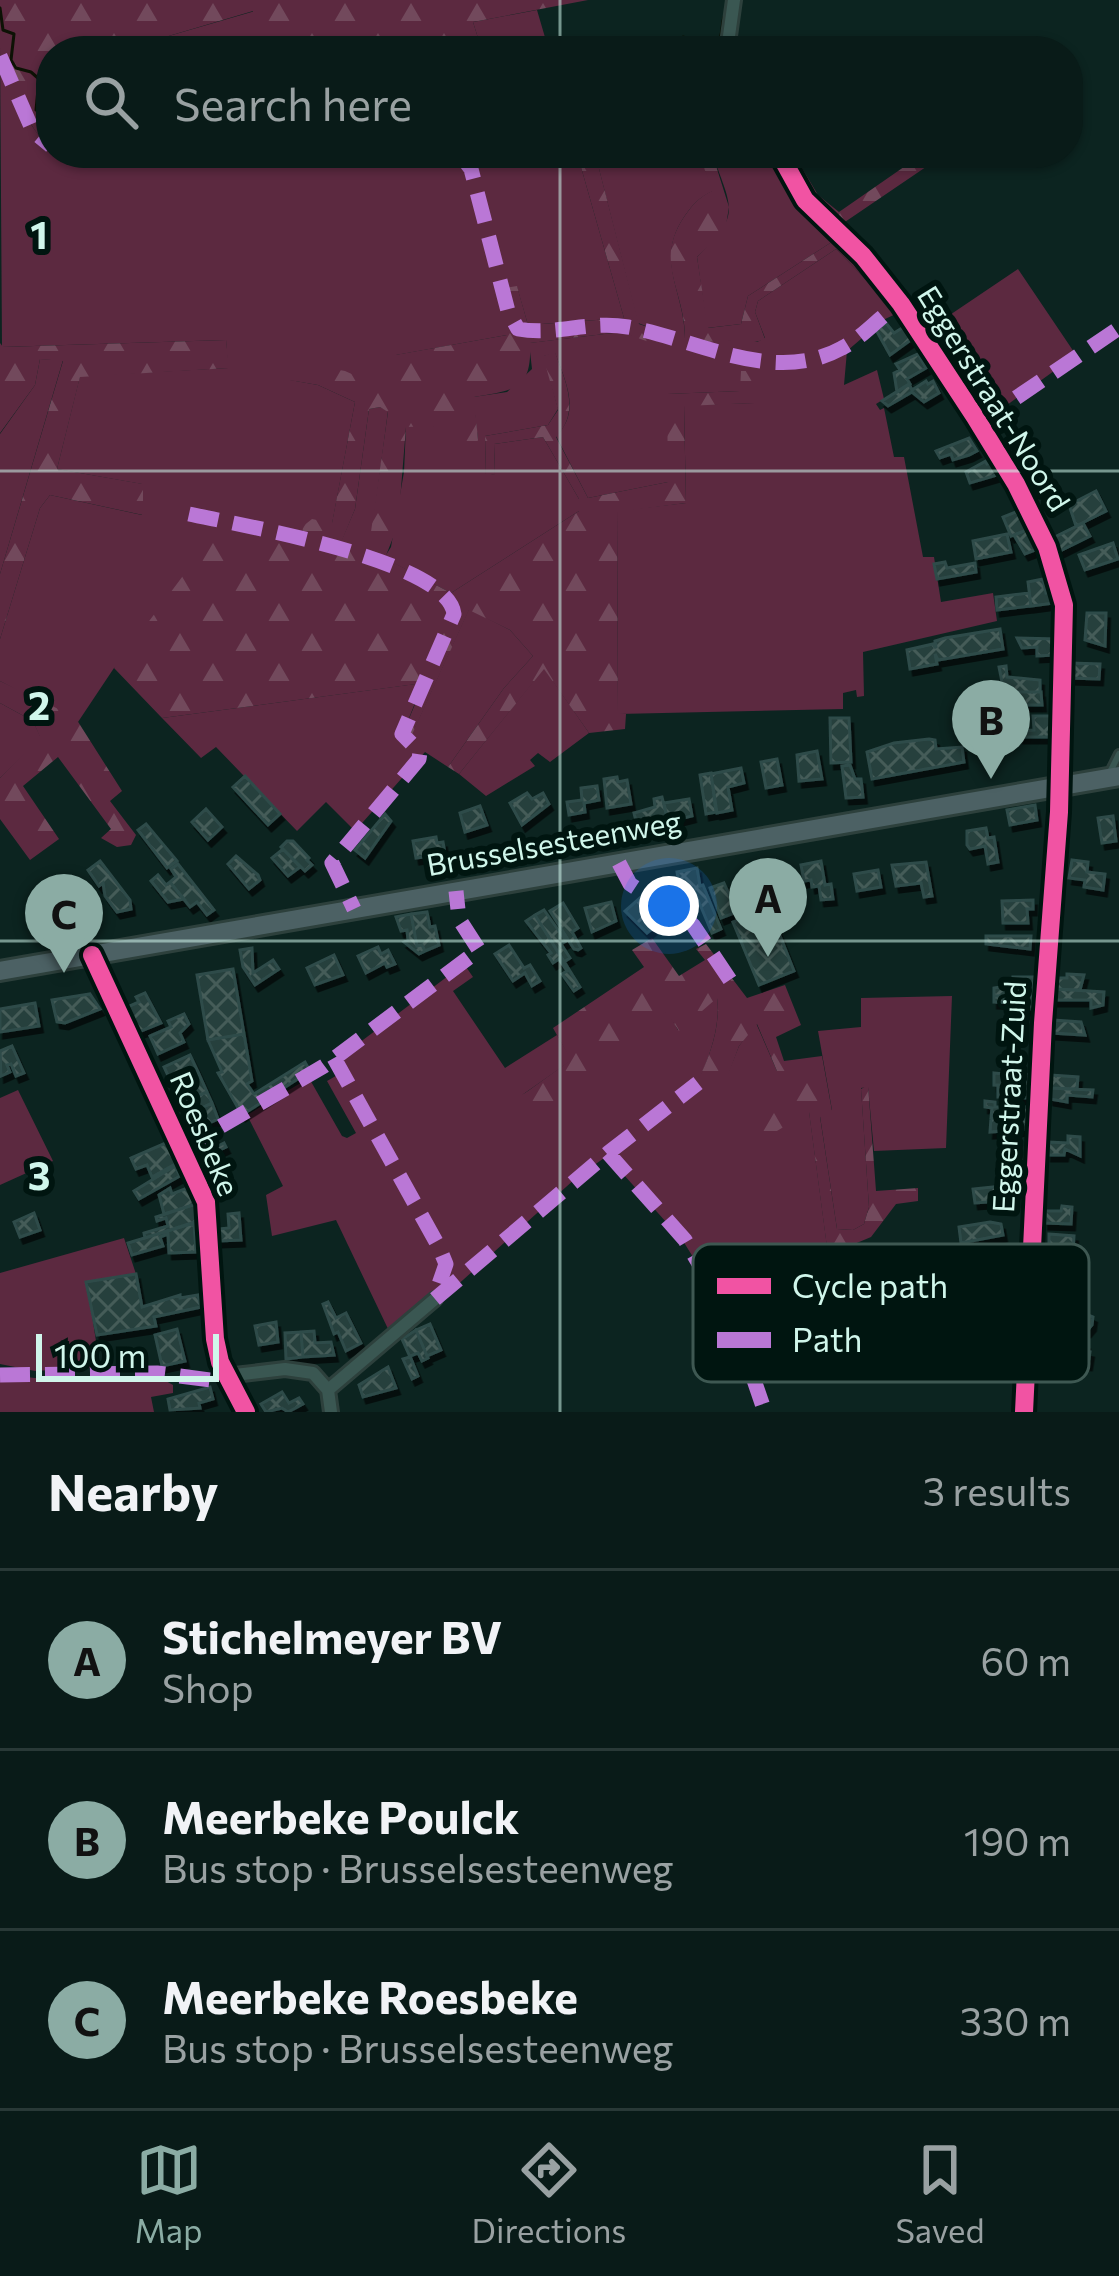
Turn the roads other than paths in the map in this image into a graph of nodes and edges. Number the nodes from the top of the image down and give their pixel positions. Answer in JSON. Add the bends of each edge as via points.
{"nodes":[{"id":1,"x":734,"y":0,"type":"edge"},
{"id":2,"x":729,"y":36,"type":"edge"},
{"id":3,"x":788,"y":168,"type":"edge"},
{"id":4,"x":1119,"y":754,"type":"edge"},
{"id":5,"x":1113,"y":777,"type":"edge"},
{"id":6,"x":1059,"y":786,"type":"junction"},
{"id":7,"x":92,"y":955,"type":"junction"},
{"id":8,"x":0,"y":971,"type":"edge"},
{"id":9,"x":1032,"y":1244,"type":"edge"},
{"id":10,"x":434,"y":1298,"type":"dead end"},
{"id":11,"x":226,"y":1376,"type":"junction"},
{"id":12,"x":1025,"y":1382,"type":"edge"},
{"id":13,"x":328,"y":1390,"type":"junction"},
{"id":14,"x":246,"y":1412,"type":"edge"},
{"id":15,"x":331,"y":1412,"type":"edge"},
{"id":16,"x":1024,"y":1412,"type":"edge"}],
"edges":[{"from":1,"to":2,"type":"street"},
{"from":3,"to":6,"type":"street","name":"Eggerstraat-Noord","via":[[929,344],[1047,547],[1064,605]]},
{"from":4,"to":5,"type":"lane"},
{"from":5,"to":6,"type":"main road","name":"Brusselsesteenweg"},
{"from":6,"to":7,"type":"main road","name":"Brusselsesteenweg"},
{"from":6,"to":9,"type":"street","name":"Eggerstraat-Zuid"},
{"from":7,"to":8,"type":"main road","name":"Brusselsesteenweg"},
{"from":7,"to":11,"type":"street","name":"Roesbeke","via":[[206,1202],[215,1339]]},
{"from":10,"to":13,"type":"street"},
{"from":11,"to":13,"type":"street","via":[[300,1370]]},
{"from":11,"to":14,"type":"street","name":"Roesbeke"},
{"from":12,"to":16,"type":"street","name":"Eggerstraat-Zuid"},
{"from":13,"to":15,"type":"street"}]}
